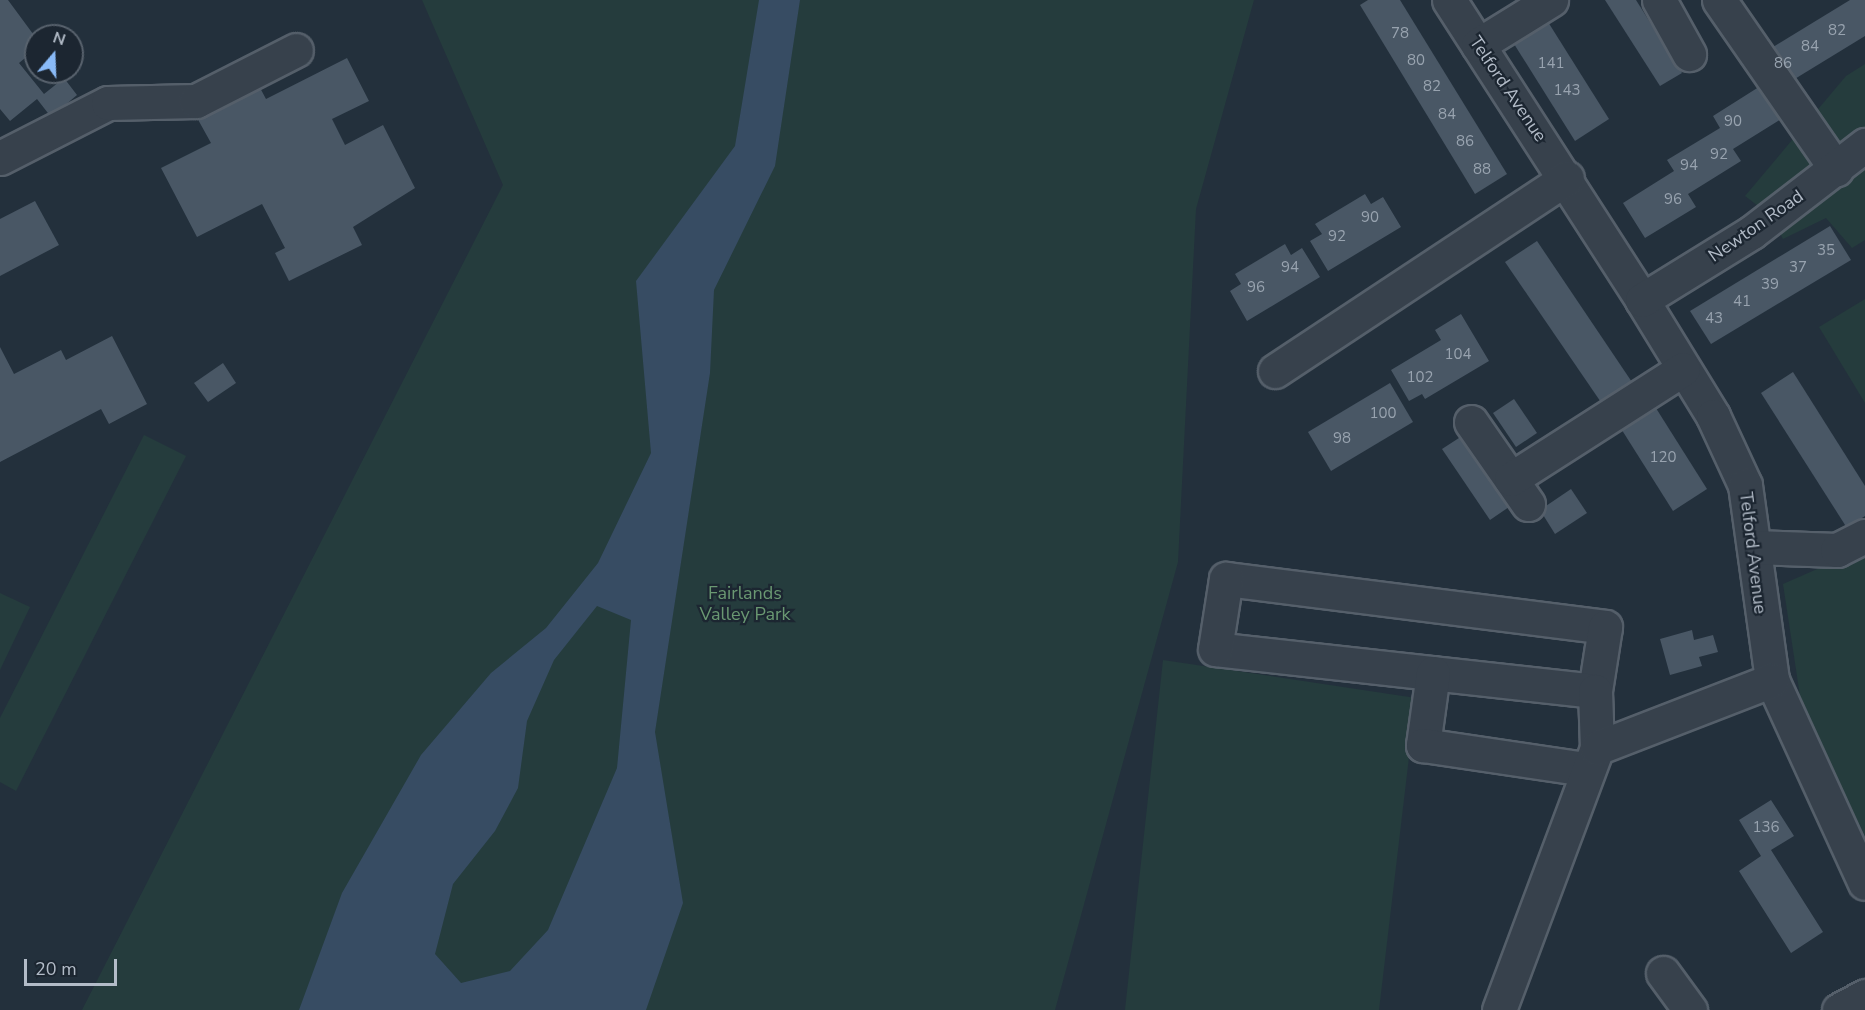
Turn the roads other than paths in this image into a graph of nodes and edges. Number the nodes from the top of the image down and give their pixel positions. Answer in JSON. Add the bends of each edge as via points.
{"nodes":[{"id":1,"x":1449,"y":0,"type":"edge"},
{"id":2,"x":1551,"y":0,"type":"edge"},
{"id":3,"x":1659,"y":0,"type":"edge"},
{"id":4,"x":1719,"y":0,"type":"edge"},
{"id":5,"x":1478,"y":45,"type":"junction"},
{"id":6,"x":296,"y":50,"type":"dead end"},
{"id":7,"x":1689,"y":54,"type":"dead end"},
{"id":8,"x":1865,"y":145,"type":"edge"},
{"id":9,"x":0,"y":158,"type":"edge"},
{"id":10,"x":1836,"y":169,"type":"junction"},
{"id":11,"x":1567,"y":178,"type":"junction"},
{"id":12,"x":1642,"y":300,"type":"junction"},
{"id":13,"x":1683,"y":369,"type":"junction"},
{"id":14,"x":1275,"y":371,"type":"dead end"},
{"id":15,"x":1471,"y":422,"type":"dead end"},
{"id":16,"x":1865,"y":536,"type":"edge"},
{"id":17,"x":1754,"y":547,"type":"junction"},
{"id":18,"x":1434,"y":673,"type":"junction"},
{"id":19,"x":1772,"y":680,"type":"junction"},
{"id":20,"x":1595,"y":691,"type":"junction"},
{"id":21,"x":1591,"y":758,"type":"junction"},
{"id":22,"x":1865,"y":883,"type":"edge"},
{"id":23,"x":1664,"y":973,"type":"dead end"},
{"id":24,"x":1865,"y":996,"type":"edge"},
{"id":25,"x":1499,"y":1010,"type":"edge"},
{"id":26,"x":1690,"y":1010,"type":"edge"},
{"id":27,"x":1839,"y":1010,"type":"edge"}],
"edges":[{"from":1,"to":5,"type":"street","name":"Telford Avenue"},
{"from":2,"to":5,"type":"street"},
{"from":3,"to":7,"type":"street"},
{"from":4,"to":10,"type":"street"},
{"from":5,"to":11,"type":"street","name":"Telford Avenue"},
{"from":6,"to":9,"type":"street","via":[[196,101],[108,103]]},
{"from":8,"to":10,"type":"street","name":"Newton Road"},
{"from":10,"to":12,"type":"street","name":"Newton Road","via":[[1752,232]]},
{"from":11,"to":12,"type":"street","name":"Telford Avenue"},
{"from":11,"to":14,"type":"street"},
{"from":12,"to":13,"type":"street","name":"Telford Avenue"},
{"from":13,"to":15,"type":"street","via":[[1520,491]]},
{"from":13,"to":17,"type":"street","name":"Telford Avenue","via":[[1745,485]]},
{"from":16,"to":17,"type":"street","via":[[1837,550]]},
{"from":17,"to":19,"type":"street","name":"Telford Avenue"},
{"from":18,"to":20,"type":"street"},
{"from":18,"to":20,"type":"street","via":[[1215,648],[1226,579],[1605,627]]},
{"from":18,"to":21,"type":"street","via":[[1423,745]]},
{"from":19,"to":21,"type":"street"},
{"from":19,"to":22,"type":"street","name":"Telford Avenue"},
{"from":20,"to":21,"type":"street"},
{"from":21,"to":25,"type":"street"},
{"from":23,"to":26,"type":"street"},
{"from":24,"to":27,"type":"street"}]}
